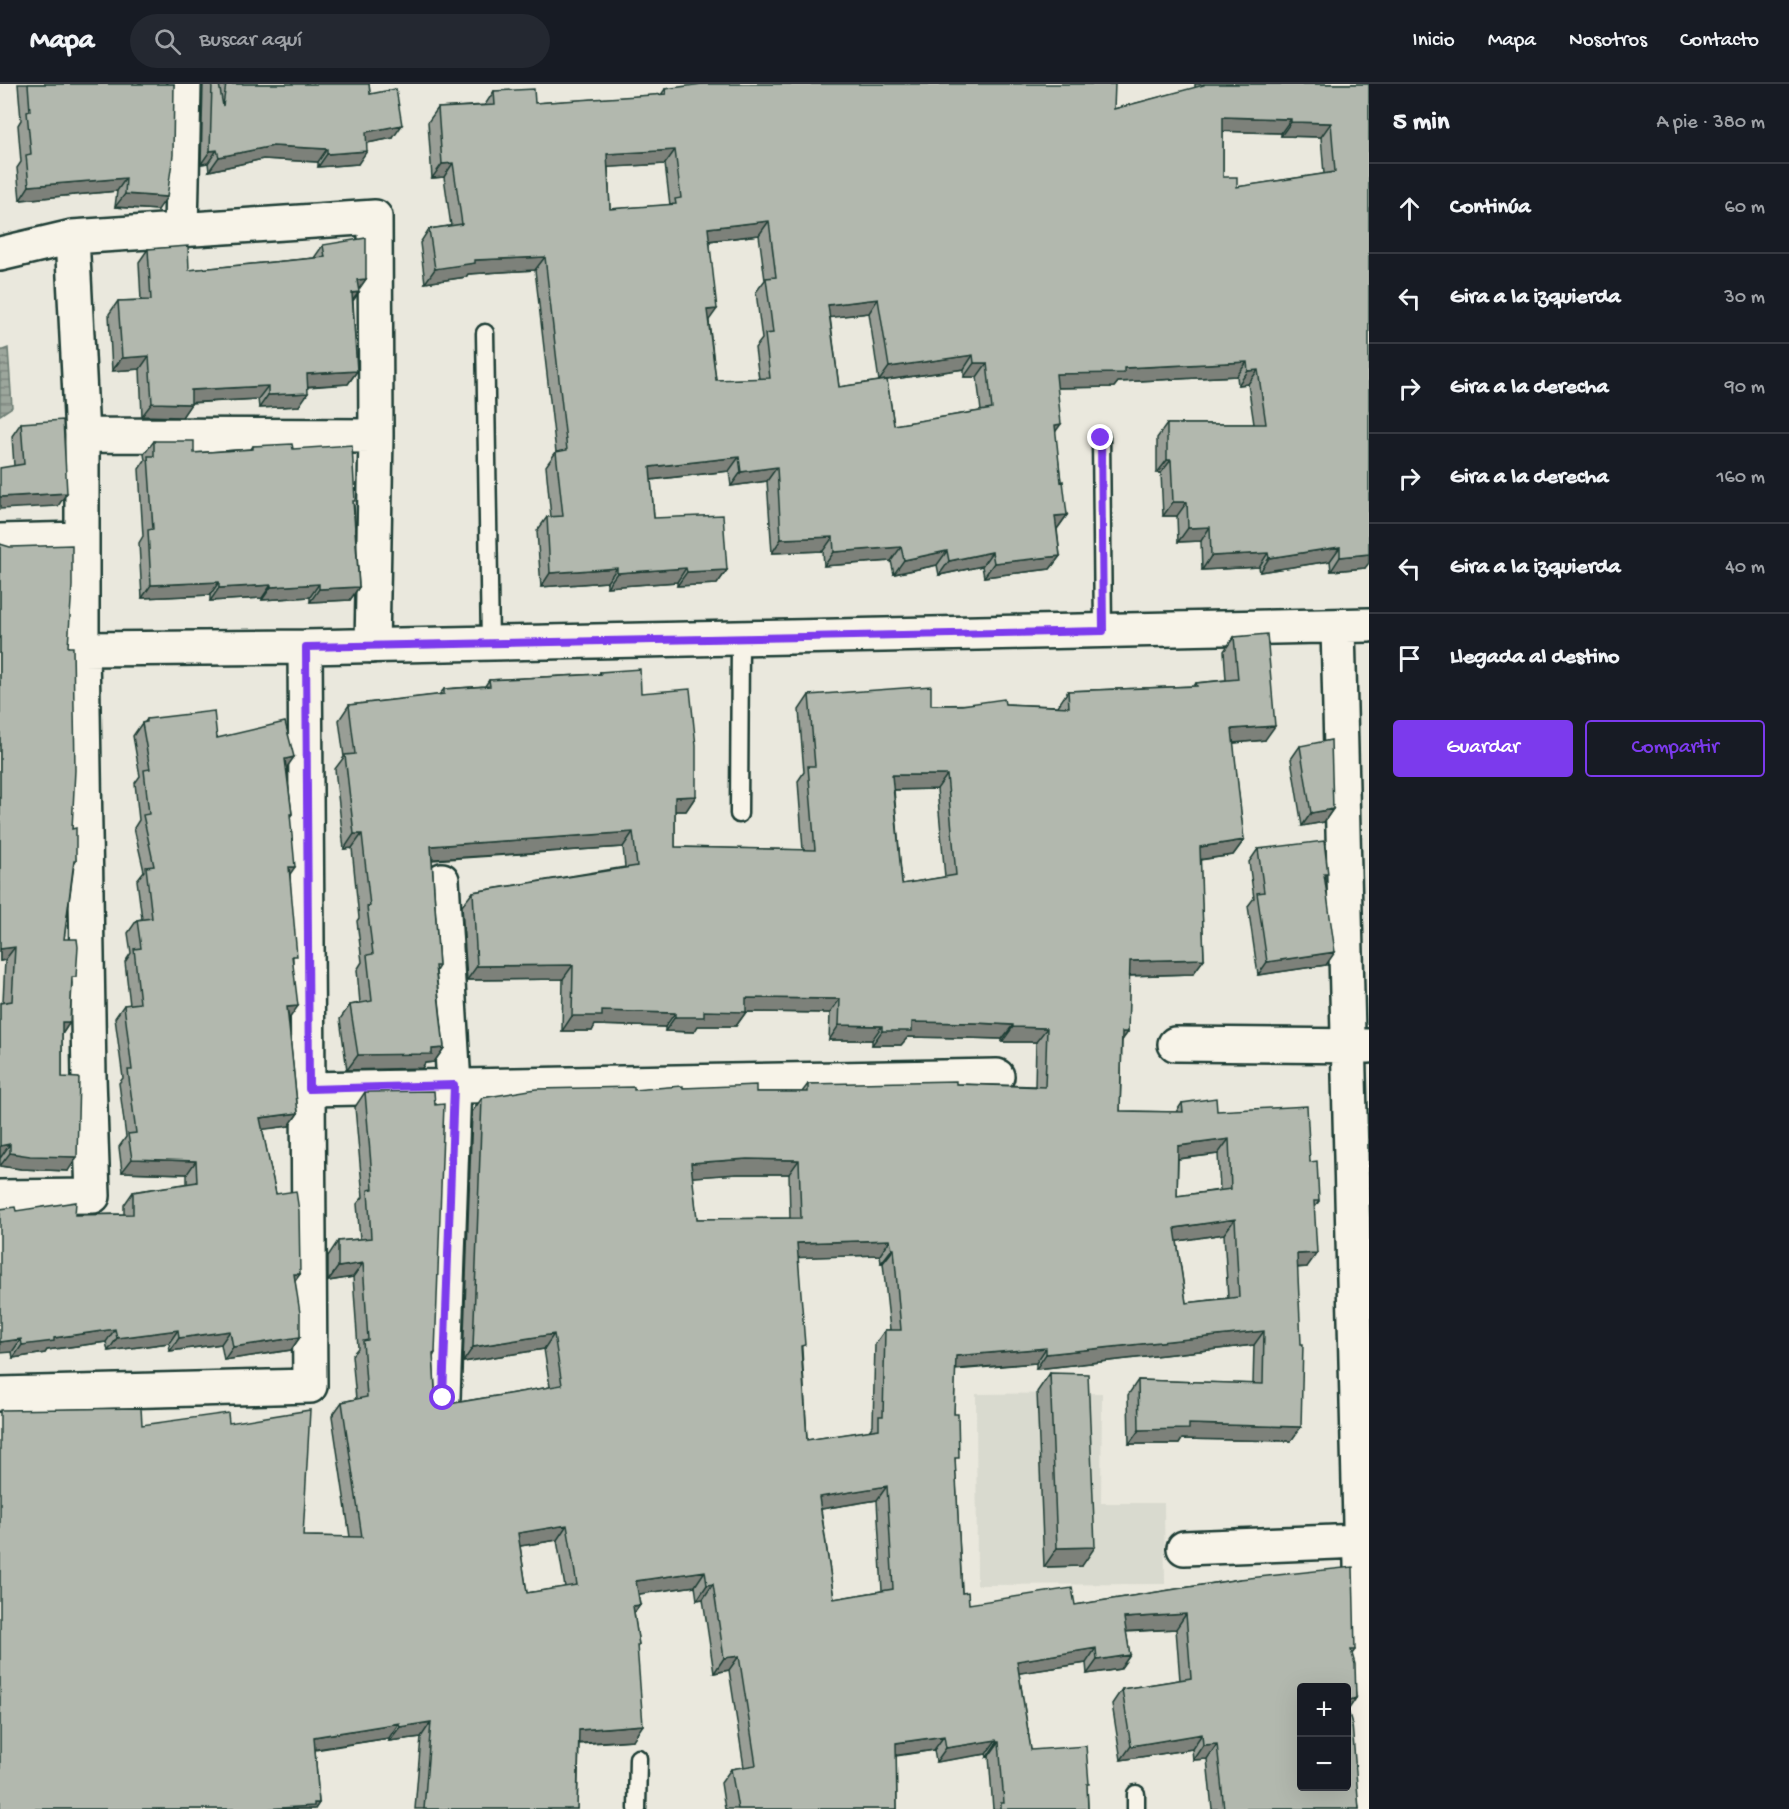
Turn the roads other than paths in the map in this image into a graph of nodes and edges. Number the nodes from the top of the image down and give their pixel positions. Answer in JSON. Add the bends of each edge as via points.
{"nodes":[{"id":1,"x":184,"y":84,"type":"edge"},
{"id":2,"x":181,"y":230,"type":"junction"},
{"id":3,"x":72,"y":237,"type":"junction"},
{"id":4,"x":0,"y":254,"type":"edge"},
{"id":5,"x":484,"y":333,"type":"dead end"},
{"id":6,"x":82,"y":435,"type":"junction"},
{"id":7,"x":376,"y":436,"type":"junction"},
{"id":8,"x":1101,"y":438,"type":"dead end"},
{"id":9,"x":82,"y":539,"type":"junction"},
{"id":10,"x":0,"y":541,"type":"edge"},
{"id":11,"x":1353,"y":626,"type":"edge"},
{"id":12,"x":1103,"y":631,"type":"junction"},
{"id":13,"x":740,"y":639,"type":"junction"},
{"id":14,"x":490,"y":643,"type":"junction"},
{"id":15,"x":372,"y":646,"type":"junction"},
{"id":16,"x":306,"y":647,"type":"junction"},
{"id":17,"x":82,"y":649,"type":"junction"},
{"id":18,"x":739,"y":814,"type":"dead end"},
{"id":19,"x":442,"y":880,"type":"dead end"},
{"id":20,"x":1175,"y":1044,"type":"dead end"},
{"id":21,"x":1358,"y":1046,"type":"edge"},
{"id":22,"x":998,"y":1076,"type":"dead end"},
{"id":23,"x":454,"y":1085,"type":"junction"},
{"id":24,"x":309,"y":1089,"type":"junction"},
{"id":25,"x":0,"y":1197,"type":"edge"},
{"id":26,"x":0,"y":1394,"type":"edge"},
{"id":27,"x":443,"y":1398,"type":"dead end"},
{"id":28,"x":1364,"y":1461,"type":"edge"},
{"id":29,"x":1361,"y":1541,"type":"junction"},
{"id":30,"x":1184,"y":1548,"type":"dead end"},
{"id":31,"x":639,"y":1758,"type":"dead end"},
{"id":32,"x":637,"y":1809,"type":"edge"},
{"id":33,"x":1367,"y":1809,"type":"edge"}],
"edges":[{"from":1,"to":2,"type":"street"},
{"from":2,"to":3,"type":"street"},
{"from":2,"to":7,"type":"street","via":[[375,218]]},
{"from":3,"to":4,"type":"street"},
{"from":3,"to":6,"type":"street"},
{"from":5,"to":14,"type":"lane"},
{"from":6,"to":7,"type":"street"},
{"from":6,"to":9,"type":"street"},
{"from":7,"to":15,"type":"street"},
{"from":8,"to":12,"type":"lane"},
{"from":9,"to":10,"type":"street"},
{"from":9,"to":17,"type":"street"},
{"from":11,"to":12,"type":"street"},
{"from":11,"to":21,"type":"street"},
{"from":12,"to":13,"type":"street"},
{"from":13,"to":14,"type":"street"},
{"from":13,"to":18,"type":"lane"},
{"from":14,"to":15,"type":"street"},
{"from":15,"to":16,"type":"street"},
{"from":16,"to":17,"type":"street"},
{"from":16,"to":24,"type":"street"},
{"from":17,"to":25,"type":"street","via":[[93,1196]]},
{"from":19,"to":23,"type":"street"},
{"from":20,"to":21,"type":"street"},
{"from":21,"to":28,"type":"street"},
{"from":22,"to":23,"type":"street"},
{"from":23,"to":24,"type":"street"},
{"from":23,"to":27,"type":"street"},
{"from":24,"to":26,"type":"street","via":[[310,1386]]},
{"from":28,"to":29,"type":"street"},
{"from":29,"to":30,"type":"street"},
{"from":29,"to":33,"type":"street"},
{"from":31,"to":32,"type":"lane"}]}
